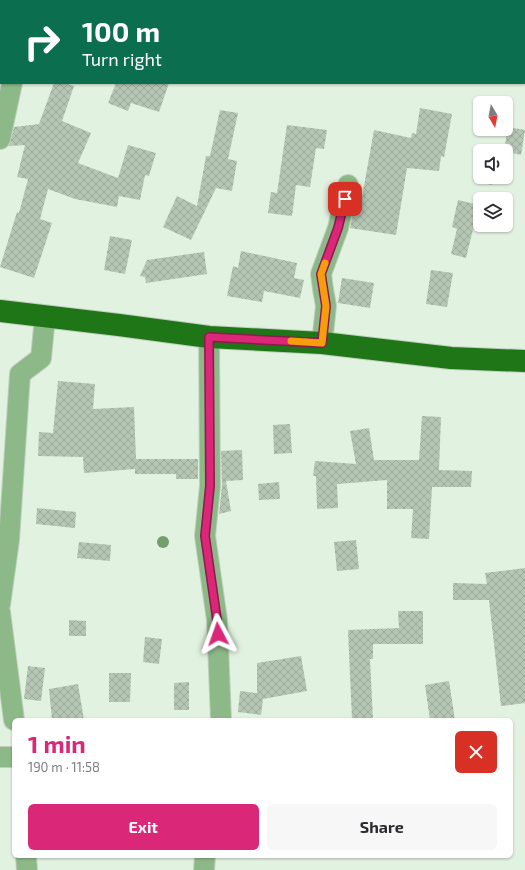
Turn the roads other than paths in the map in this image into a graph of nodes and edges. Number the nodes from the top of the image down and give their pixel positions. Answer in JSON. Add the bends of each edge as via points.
{"nodes":[{"id":1,"x":12,"y":84,"type":"edge"},
{"id":2,"x":0,"y":139,"type":"edge"},
{"id":3,"x":348,"y":185,"type":"dead end"},
{"id":4,"x":0,"y":311,"type":"edge"},
{"id":5,"x":45,"y":317,"type":"junction"},
{"id":6,"x":209,"y":337,"type":"junction"},
{"id":7,"x":322,"y":343,"type":"junction"},
{"id":8,"x":525,"y":361,"type":"edge"},
{"id":9,"x":0,"y":605,"type":"edge"},
{"id":10,"x":0,"y":612,"type":"edge"},
{"id":11,"x":14,"y":718,"type":"edge"},
{"id":12,"x":221,"y":718,"type":"edge"},
{"id":13,"x":12,"y":757,"type":"edge"},
{"id":14,"x":0,"y":758,"type":"edge"},
{"id":15,"x":26,"y":858,"type":"edge"},
{"id":16,"x":205,"y":858,"type":"edge"},
{"id":17,"x":27,"y":870,"type":"edge"},
{"id":18,"x":204,"y":870,"type":"edge"}],
"edges":[{"from":1,"to":2,"type":"street"},
{"from":3,"to":7,"type":"street","via":[[338,228],[321,274],[326,306]]},
{"from":4,"to":5,"type":"highway"},
{"from":5,"to":6,"type":"highway"},
{"from":5,"to":9,"type":"street","via":[[41,358],[20,374],[9,540]]},
{"from":6,"to":7,"type":"highway"},
{"from":6,"to":12,"type":"street","via":[[210,486],[205,536],[217,620]]},
{"from":7,"to":8,"type":"highway","via":[[451,358]]},
{"from":10,"to":11,"type":"street"},
{"from":13,"to":14,"type":"street"},
{"from":15,"to":17,"type":"street"},
{"from":16,"to":18,"type":"street"}]}
